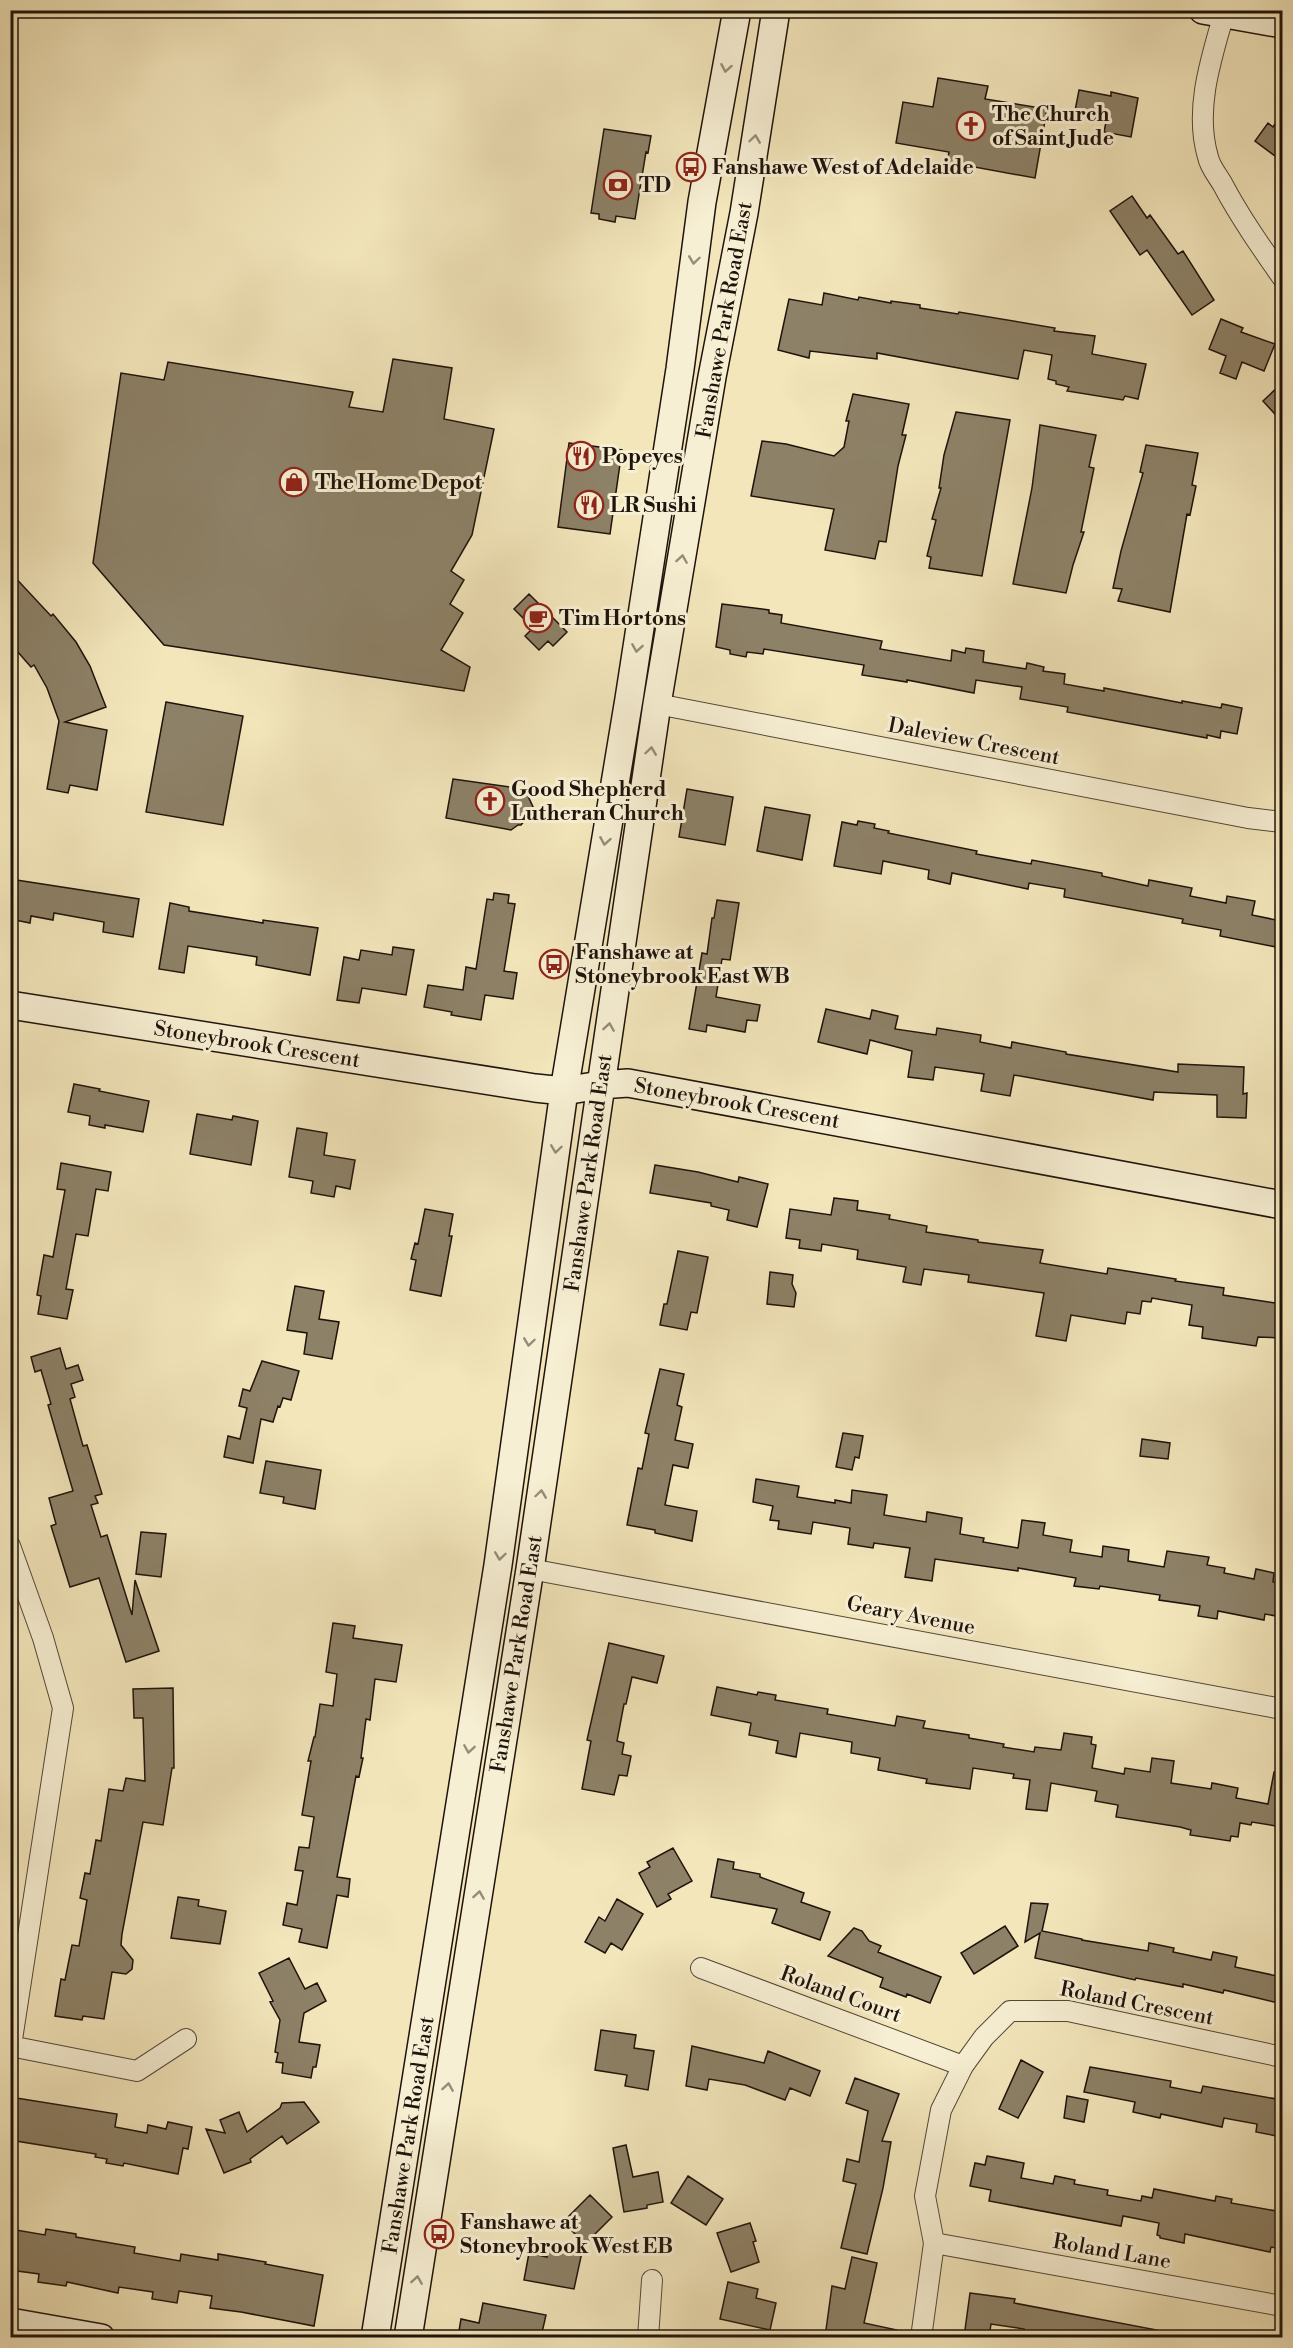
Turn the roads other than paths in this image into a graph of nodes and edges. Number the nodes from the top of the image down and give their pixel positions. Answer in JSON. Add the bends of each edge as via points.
{"nodes":[{"id":1,"x":737,"y":10,"type":"edge"},
{"id":2,"x":776,"y":10,"type":"edge"},
{"id":3,"x":1214,"y":12,"type":"edge"},
{"id":4,"x":1282,"y":24,"type":"edge"},
{"id":5,"x":1282,"y":277,"type":"edge"},
{"id":6,"x":657,"y":704,"type":"junction"},
{"id":7,"x":1282,"y":822,"type":"edge"},
{"id":8,"x":10,"y":1005,"type":"edge"},
{"id":9,"x":600,"y":1085,"type":"junction"},
{"id":10,"x":564,"y":1091,"type":"junction"},
{"id":11,"x":1282,"y":1205,"type":"edge"},
{"id":12,"x":10,"y":1546,"type":"edge"},
{"id":13,"x":530,"y":1569,"type":"junction"},
{"id":14,"x":1282,"y":1709,"type":"edge"},
{"id":15,"x":701,"y":1968,"type":"dead end"},
{"id":16,"x":186,"y":2039,"type":"dead end"},
{"id":17,"x":11,"y":2046,"type":"edge"},
{"id":18,"x":1282,"y":2057,"type":"edge"},
{"id":19,"x":963,"y":2066,"type":"junction"},
{"id":20,"x":934,"y":2243,"type":"junction"},
{"id":21,"x":652,"y":2280,"type":"dead end"},
{"id":22,"x":1282,"y":2306,"type":"edge"},
{"id":23,"x":10,"y":2322,"type":"edge"},
{"id":24,"x":101,"y":2337,"type":"edge"},
{"id":25,"x":375,"y":2337,"type":"edge"},
{"id":26,"x":408,"y":2337,"type":"edge"},
{"id":27,"x":648,"y":2337,"type":"edge"},
{"id":28,"x":921,"y":2337,"type":"edge"}],
"edges":[{"from":1,"to":10,"type":"main road","name":"Fanshawe Park Road East","one_way":true,"via":[[702,202],[629,699]]},
{"from":6,"to":2,"type":"main road","name":"Fanshawe Park Road East","one_way":true},
{"from":3,"to":4,"type":"main road"},
{"from":3,"to":5,"type":"street","via":[[1212,55],[1203,106],[1208,159]]},
{"from":6,"to":7,"type":"street","name":"Daleview Crescent","via":[[1248,819]]},
{"from":9,"to":6,"type":"main road","name":"Fanshawe Park Road East","one_way":true},
{"from":8,"to":10,"type":"main road","name":"Stoneybrook Crescent"},
{"from":9,"to":10,"type":"main road","name":"Stoneybrook Crescent"},
{"from":9,"to":11,"type":"main road","name":"Stoneybrook Crescent","via":[[628,1083]]},
{"from":13,"to":9,"type":"main road","name":"Fanshawe Park Road East","one_way":true},
{"from":10,"to":25,"type":"main road","name":"Fanshawe Park Road East","one_way":true,"via":[[498,1565]]},
{"from":12,"to":17,"type":"street","via":[[63,1708]]},
{"from":13,"to":14,"type":"street","name":"Geary Avenue"},
{"from":26,"to":13,"type":"main road","name":"Fanshawe Park Road East","one_way":true},
{"from":15,"to":19,"type":"street","name":"Roland Court"},
{"from":16,"to":17,"type":"street","via":[[137,2071]]},
{"from":18,"to":19,"type":"street","name":"Roland Crescent","via":[[1068,2011],[1010,2011]]},
{"from":19,"to":20,"type":"street","name":"Roland Crescent","via":[[941,2110],[925,2196]]},
{"from":20,"to":22,"type":"street","name":"Roland Lane"},
{"from":20,"to":28,"type":"street","name":"Roland Crescent"},
{"from":21,"to":27,"type":"street"},
{"from":23,"to":24,"type":"main road"}]}
